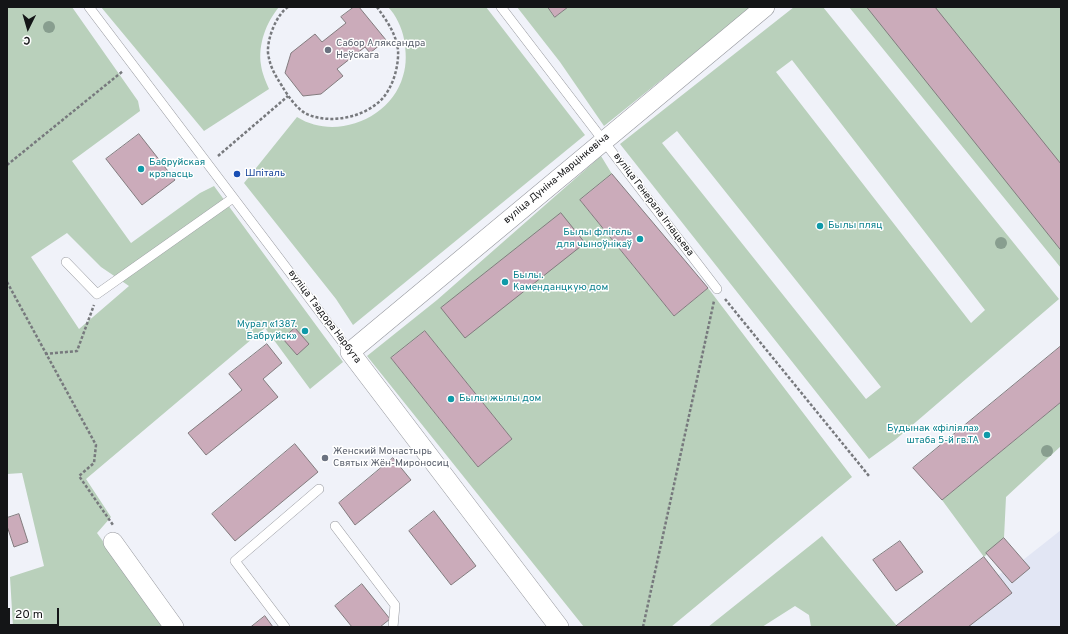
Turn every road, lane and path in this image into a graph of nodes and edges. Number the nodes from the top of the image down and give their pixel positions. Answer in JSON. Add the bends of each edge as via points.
{"nodes":[{"id":1,"x":89,"y":7,"type":"edge"},
{"id":2,"x":288,"y":7,"type":"edge"},
{"id":3,"x":376,"y":7,"type":"edge"},
{"id":4,"x":501,"y":7,"type":"edge"},
{"id":5,"x":765,"y":7,"type":"edge"},
{"id":6,"x":132,"y":63,"type":"junction"},
{"id":7,"x":288,"y":96,"type":"junction"},
{"id":8,"x":604,"y":140,"type":"junction"},
{"id":9,"x":208,"y":164,"type":"junction"},
{"id":10,"x":7,"y":165,"type":"edge"},
{"id":11,"x":234,"y":198,"type":"junction"},
{"id":12,"x":66,"y":262,"type":"dead end"},
{"id":13,"x":7,"y":282,"type":"edge"},
{"id":14,"x":717,"y":289,"type":"junction"},
{"id":15,"x":98,"y":294,"type":"junction"},
{"id":16,"x":350,"y":352,"type":"junction"},
{"id":17,"x":45,"y":354,"type":"junction"},
{"id":18,"x":869,"y":476,"type":"dead end"},
{"id":19,"x":319,"y":489,"type":"dead end"},
{"id":20,"x":336,"y":526,"type":"dead end"},
{"id":21,"x":113,"y":542,"type":"joint"},
{"id":22,"x":174,"y":627,"type":"edge"},
{"id":23,"x":285,"y":627,"type":"edge"},
{"id":24,"x":393,"y":627,"type":"edge"},
{"id":25,"x":559,"y":627,"type":"edge"},
{"id":26,"x":643,"y":627,"type":"edge"}],
"edges":[{"from":1,"to":6,"type":"lane","name":"вуліца Тэадора Нарбута"},
{"from":2,"to":7,"type":"path","via":[[274,25],[268,49],[270,67]]},
{"from":3,"to":7,"type":"path","via":[[392,28],[398,50],[396,74],[382,98],[359,114],[328,120],[307,115]]},
{"from":4,"to":8,"type":"lane","name":"вуліца Генерала Ігнацьева"},
{"from":5,"to":8,"type":"street","name":"вуліца Дуніна-Марцінкевіча"},
{"from":6,"to":9,"type":"lane","name":"вуліца Тэадора Нарбута"},
{"from":6,"to":10,"type":"path"},
{"from":7,"to":9,"type":"path"},
{"from":8,"to":14,"type":"lane","name":"вуліца Генерала Ігнацьева"},
{"from":8,"to":16,"type":"street","name":"вуліца Дуніна-Марцінкевіча"},
{"from":9,"to":11,"type":"lane","name":"вуліца Тэадора Нарбута"},
{"from":11,"to":15,"type":"lane"},
{"from":11,"to":16,"type":"lane","name":"вуліца Тэадора Нарбута"},
{"from":12,"to":15,"type":"lane"},
{"from":13,"to":17,"type":"path"},
{"from":14,"to":18,"type":"path"},
{"from":14,"to":26,"type":"path"},
{"from":15,"to":17,"type":"path","via":[[77,351]]},
{"from":16,"to":25,"type":"street","name":"вуліца Тэадора Нарбута"},
{"from":17,"to":21,"type":"path","via":[[96,445],[94,463],[79,476],[115,528],[107,533]]},
{"from":19,"to":23,"type":"lane","via":[[235,561]]},
{"from":20,"to":24,"type":"lane","via":[[395,605]]},
{"from":21,"to":22,"type":"street"}]}
